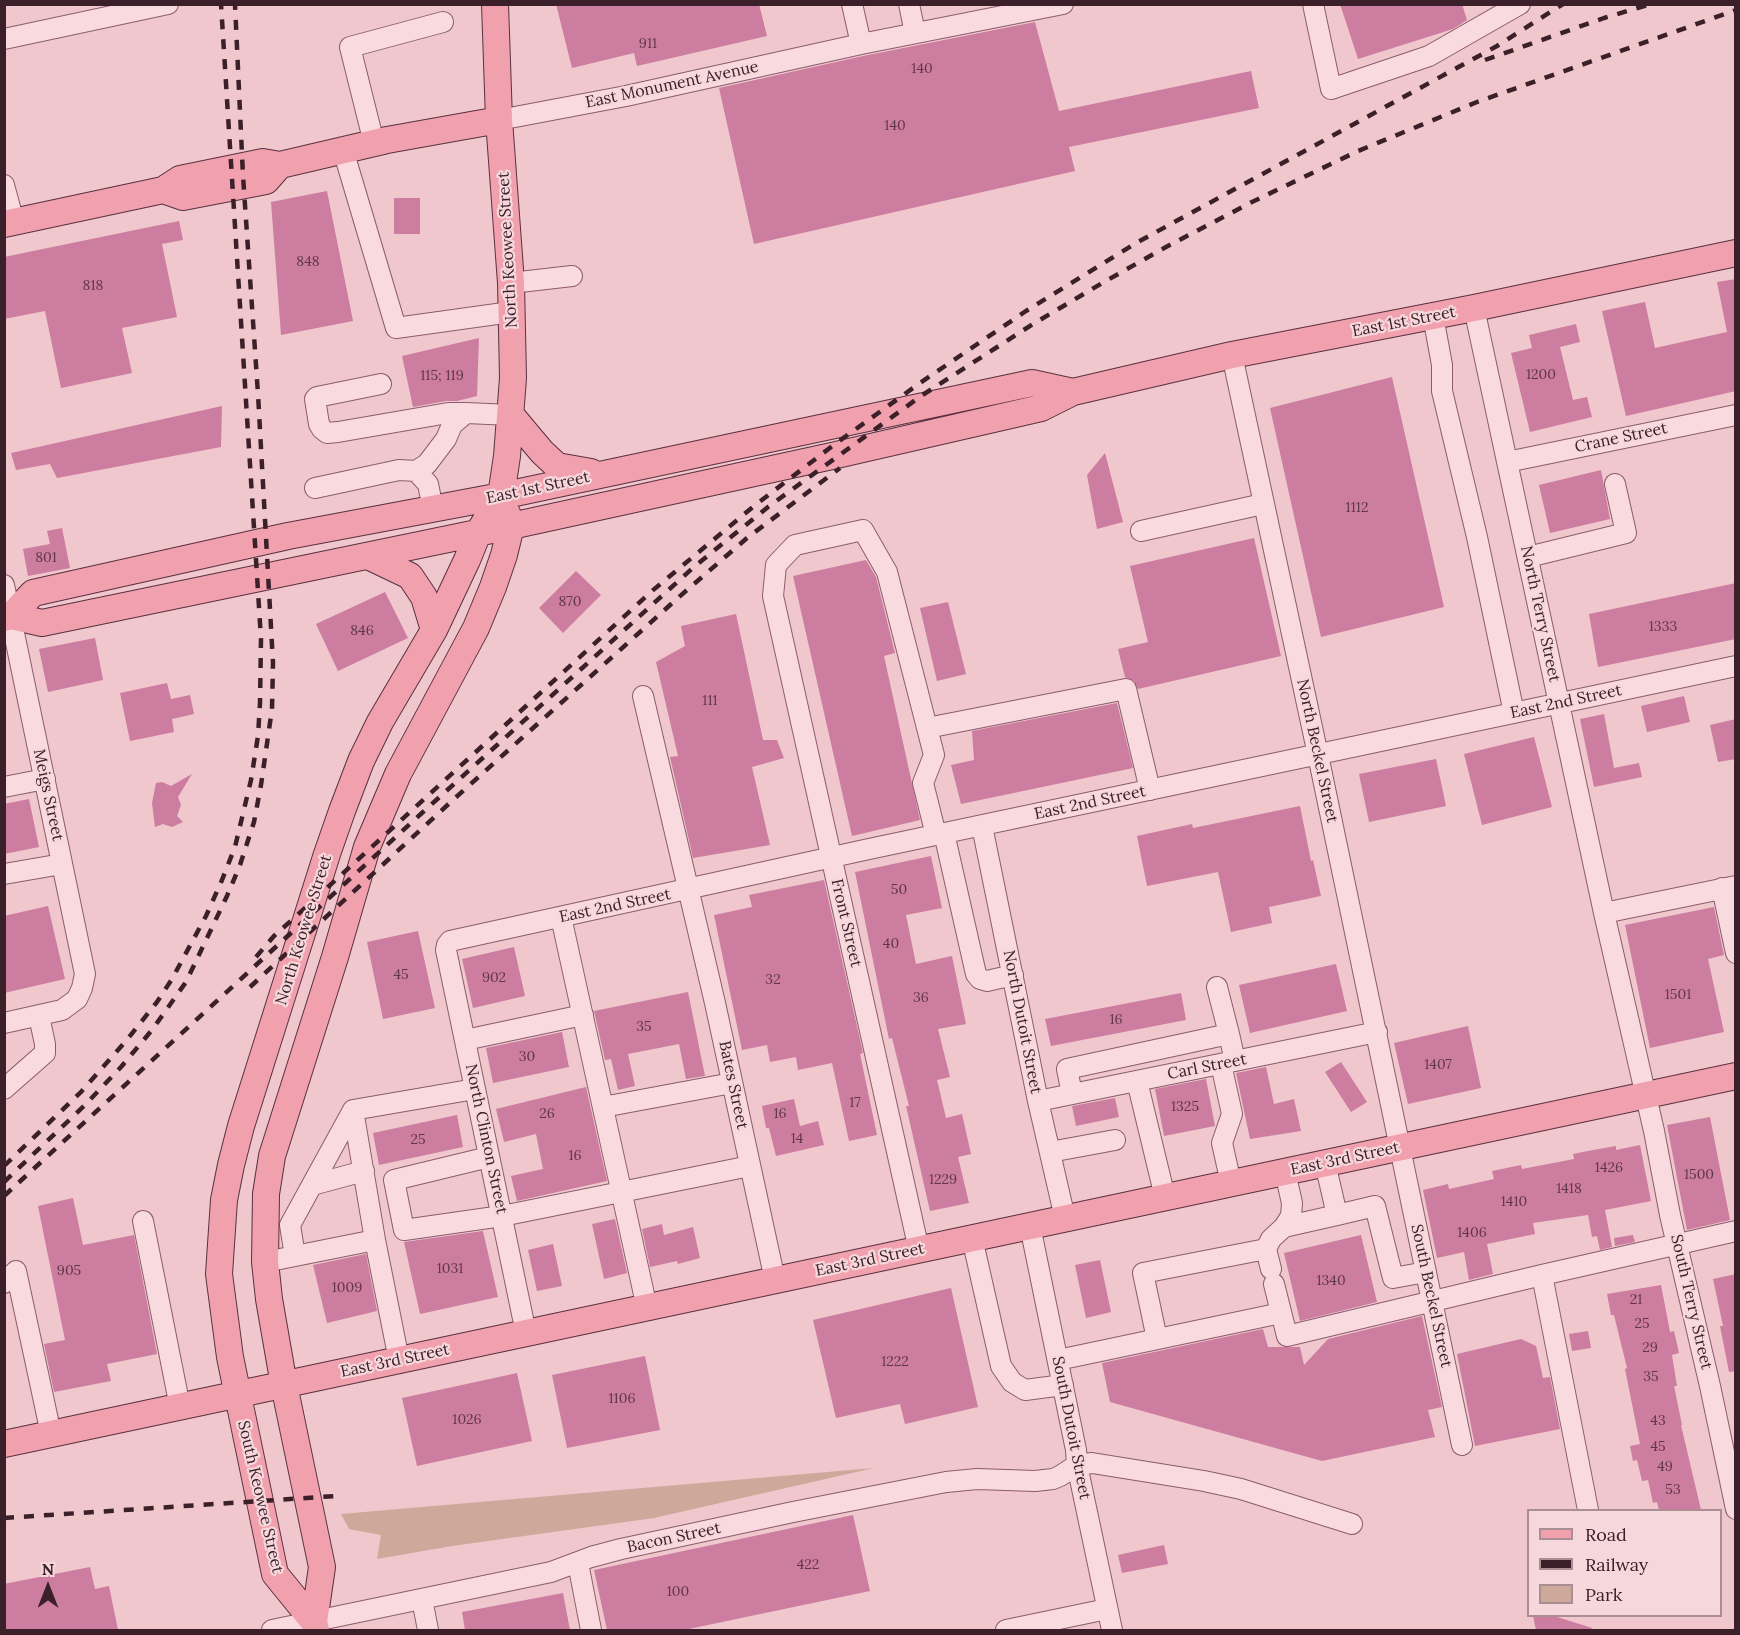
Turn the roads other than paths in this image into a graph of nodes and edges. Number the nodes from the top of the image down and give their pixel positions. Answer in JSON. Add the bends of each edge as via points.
{"nodes":[{"id":1,"x":168,"y":4,"type":"edge"},
{"id":2,"x":495,"y":4,"type":"edge"},
{"id":3,"x":852,"y":4,"type":"edge"},
{"id":4,"x":909,"y":4,"type":"edge"},
{"id":5,"x":1063,"y":4,"type":"edge"},
{"id":6,"x":1313,"y":4,"type":"edge"},
{"id":7,"x":1520,"y":4,"type":"edge"},
{"id":8,"x":443,"y":22,"type":"dead end"},
{"id":9,"x":915,"y":33,"type":"junction"},
{"id":10,"x":4,"y":39,"type":"edge"},
{"id":11,"x":861,"y":44,"type":"junction"},
{"id":12,"x":500,"y":120,"type":"junction"},
{"id":13,"x":374,"y":143,"type":"junction"},
{"id":14,"x":343,"y":150,"type":"junction"},
{"id":15,"x":4,"y":185,"type":"edge"},
{"id":16,"x":9,"y":223,"type":"edge"},
{"id":17,"x":1736,"y":253,"type":"edge"},
{"id":18,"x":572,"y":276,"type":"dead end"},
{"id":19,"x":511,"y":283,"type":"junction"},
{"id":20,"x":1474,"y":308,"type":"junction"},
{"id":21,"x":512,"y":312,"type":"junction"},
{"id":22,"x":1433,"y":316,"type":"junction"},
{"id":23,"x":1232,"y":355,"type":"junction"},
{"id":24,"x":381,"y":384,"type":"dead end"},
{"id":25,"x":1073,"y":392,"type":"junction"},
{"id":26,"x":466,"y":413,"type":"junction"},
{"id":27,"x":511,"y":415,"type":"junction"},
{"id":28,"x":1736,"y":415,"type":"edge"},
{"id":29,"x":1507,"y":462,"type":"junction"},
{"id":30,"x":416,"y":471,"type":"junction"},
{"id":31,"x":603,"y":474,"type":"junction"},
{"id":32,"x":1615,"y":484,"type":"dead end"},
{"id":33,"x":315,"y":489,"type":"dead end"},
{"id":34,"x":501,"y":496,"type":"junction"},
{"id":35,"x":1263,"y":504,"type":"junction"},
{"id":36,"x":434,"y":509,"type":"junction"},
{"id":37,"x":511,"y":526,"type":"junction"},
{"id":38,"x":1141,"y":531,"type":"dead end"},
{"id":39,"x":478,"y":532,"type":"junction"},
{"id":40,"x":368,"y":555,"type":"junction"},
{"id":41,"x":1528,"y":557,"type":"junction"},
{"id":42,"x":4,"y":585,"type":"edge"},
{"id":43,"x":8,"y":617,"type":"edge"},
{"id":44,"x":435,"y":630,"type":"junction"},
{"id":45,"x":1736,"y":666,"type":"edge"},
{"id":46,"x":643,"y":696,"type":"dead end"},
{"id":47,"x":1559,"y":704,"type":"junction"},
{"id":48,"x":1514,"y":713,"type":"junction"},
{"id":49,"x":927,"y":728,"type":"junction"},
{"id":50,"x":1318,"y":755,"type":"junction"},
{"id":51,"x":45,"y":779,"type":"junction"},
{"id":52,"x":4,"y":787,"type":"edge"},
{"id":53,"x":1150,"y":790,"type":"junction"},
{"id":54,"x":981,"y":826,"type":"junction"},
{"id":55,"x":940,"y":834,"type":"junction"},
{"id":56,"x":831,"y":858,"type":"junction"},
{"id":57,"x":62,"y":864,"type":"junction"},
{"id":58,"x":4,"y":874,"type":"edge"},
{"id":59,"x":1729,"y":887,"type":"edge"},
{"id":60,"x":689,"y":890,"type":"junction"},
{"id":61,"x":1604,"y":913,"type":"junction"},
{"id":62,"x":561,"y":917,"type":"junction"},
{"id":63,"x":447,"y":945,"type":"joint"},
{"id":64,"x":1736,"y":953,"type":"edge"},
{"id":65,"x":1013,"y":975,"type":"junction"},
{"id":66,"x":1217,"y":987,"type":"dead end"},
{"id":67,"x":583,"y":1015,"type":"junction"},
{"id":68,"x":39,"y":1016,"type":"junction"},
{"id":69,"x":4,"y":1023,"type":"edge"},
{"id":70,"x":1377,"y":1032,"type":"junction"},
{"id":71,"x":1229,"y":1034,"type":"junction"},
{"id":72,"x":465,"y":1040,"type":"junction"},
{"id":73,"x":1228,"y":1063,"type":"junction"},
{"id":74,"x":1736,"y":1076,"type":"edge"},
{"id":75,"x":1137,"y":1081,"type":"junction"},
{"id":76,"x":732,"y":1083,"type":"junction"},
{"id":77,"x":4,"y":1089,"type":"edge"},
{"id":78,"x":475,"y":1089,"type":"junction"},
{"id":79,"x":1072,"y":1094,"type":"junction"},
{"id":80,"x":1645,"y":1095,"type":"junction"},
{"id":81,"x":1038,"y":1101,"type":"junction"},
{"id":82,"x":603,"y":1107,"type":"junction"},
{"id":83,"x":353,"y":1110,"type":"junction"},
{"id":84,"x":1115,"y":1140,"type":"dead end"},
{"id":85,"x":1399,"y":1147,"type":"junction"},
{"id":86,"x":1050,"y":1152,"type":"junction"},
{"id":87,"x":489,"y":1157,"type":"junction"},
{"id":88,"x":1325,"y":1163,"type":"junction"},
{"id":89,"x":750,"y":1166,"type":"junction"},
{"id":90,"x":364,"y":1171,"type":"junction"},
{"id":91,"x":1285,"y":1172,"type":"junction"},
{"id":92,"x":1231,"y":1183,"type":"junction"},
{"id":93,"x":312,"y":1185,"type":"junction"},
{"id":94,"x":622,"y":1191,"type":"junction"},
{"id":95,"x":1165,"y":1197,"type":"junction"},
{"id":96,"x":1337,"y":1215,"type":"junction"},
{"id":97,"x":502,"y":1216,"type":"junction"},
{"id":98,"x":1065,"y":1218,"type":"junction"},
{"id":99,"x":142,"y":1221,"type":"dead end"},
{"id":100,"x":1030,"y":1226,"type":"junction"},
{"id":101,"x":1284,"y":1227,"type":"junction"},
{"id":102,"x":1736,"y":1231,"type":"edge"},
{"id":103,"x":972,"y":1238,"type":"junction"},
{"id":104,"x":375,"y":1240,"type":"junction"},
{"id":105,"x":1677,"y":1245,"type":"junction"},
{"id":106,"x":1266,"y":1248,"type":"junction"},
{"id":107,"x":919,"y":1250,"type":"junction"},
{"id":108,"x":295,"y":1256,"type":"junction"},
{"id":109,"x":265,"y":1262,"type":"junction"},
{"id":110,"x":1426,"y":1272,"type":"junction"},
{"id":111,"x":1542,"y":1275,"type":"junction"},
{"id":112,"x":775,"y":1280,"type":"junction"},
{"id":113,"x":4,"y":1283,"type":"edge"},
{"id":114,"x":1432,"y":1302,"type":"junction"},
{"id":115,"x":647,"y":1308,"type":"junction"},
{"id":116,"x":1281,"y":1313,"type":"junction"},
{"id":117,"x":526,"y":1333,"type":"junction"},
{"id":118,"x":1157,"y":1339,"type":"junction"},
{"id":119,"x":399,"y":1360,"type":"junction"},
{"id":120,"x":1058,"y":1360,"type":"junction"},
{"id":121,"x":284,"y":1385,"type":"junction"},
{"id":122,"x":1063,"y":1385,"type":"junction"},
{"id":123,"x":238,"y":1395,"type":"junction"},
{"id":124,"x":180,"y":1407,"type":"junction"},
{"id":125,"x":51,"y":1434,"type":"junction"},
{"id":126,"x":4,"y":1444,"type":"edge"},
{"id":127,"x":1462,"y":1445,"type":"dead end"},
{"id":128,"x":1077,"y":1465,"type":"junction"},
{"id":129,"x":1588,"y":1509,"type":"edge"},
{"id":130,"x":1736,"y":1509,"type":"edge"},
{"id":131,"x":1352,"y":1524,"type":"dead end"},
{"id":132,"x":578,"y":1563,"type":"junction"},
{"id":133,"x":422,"y":1599,"type":"junction"},
{"id":134,"x":1107,"y":1609,"type":"junction"},
{"id":135,"x":1071,"y":1624,"type":"edge"},
{"id":136,"x":315,"y":1626,"type":"edge"},
{"id":137,"x":272,"y":1630,"type":"edge"},
{"id":138,"x":428,"y":1630,"type":"edge"},
{"id":139,"x":591,"y":1630,"type":"edge"},
{"id":140,"x":1006,"y":1630,"type":"edge"},
{"id":141,"x":1112,"y":1630,"type":"edge"}],
"edges":[{"from":1,"to":10,"type":"street"},
{"from":2,"to":12,"type":"main road","name":"North Keowee Street"},
{"from":3,"to":11,"type":"street"},
{"from":4,"to":9,"type":"street"},
{"from":5,"to":9,"type":"street","name":"East Monument Avenue"},
{"from":6,"to":7,"type":"street","via":[[1331,89],[1429,56]]},
{"from":8,"to":13,"type":"street","via":[[351,47]]},
{"from":9,"to":11,"type":"street","name":"East Monument Avenue"},
{"from":11,"to":12,"type":"street","name":"East Monument Avenue"},
{"from":12,"to":13,"type":"main road","name":"East Monument Avenue"},
{"from":12,"to":19,"type":"main road","name":"North Keowee Street"},
{"from":13,"to":14,"type":"main road","name":"East Monument Avenue"},
{"from":14,"to":16,"type":"main road","name":"East Monument Avenue","via":[[280,165],[263,162],[180,179],[164,190]]},
{"from":14,"to":21,"type":"street","via":[[396,328]]},
{"from":15,"to":16,"type":"street"},
{"from":17,"to":20,"type":"main road","name":"East 1st Street"},
{"from":18,"to":19,"type":"street"},
{"from":19,"to":21,"type":"main road","name":"North Keowee Street"},
{"from":20,"to":22,"type":"main road","name":"East 1st Street"},
{"from":20,"to":29,"type":"street","name":"North Terry Street"},
{"from":21,"to":27,"type":"main road","name":"North Keowee Street"},
{"from":22,"to":23,"type":"main road","name":"East 1st Street"},
{"from":22,"to":48,"type":"street","via":[[1442,365],[1442,391]]},
{"from":23,"to":25,"type":"main road","name":"East 1st Street"},
{"from":23,"to":35,"type":"street","name":"North Beckel Street"},
{"from":24,"to":26,"type":"street","via":[[317,397],[322,429],[327,433],[338,432]]},
{"from":25,"to":31,"type":"main road","name":"East 1st Street","via":[[1032,383]]},
{"from":25,"to":37,"type":"main road","name":"East 1st Street","via":[[1041,408]]},
{"from":26,"to":27,"type":"street"},
{"from":26,"to":30,"type":"street","via":[[452,425],[427,464]]},
{"from":27,"to":31,"type":"main road","via":[[557,466]]},
{"from":27,"to":34,"type":"main road","name":"North Keowee Street"},
{"from":28,"to":29,"type":"street","name":"Crane Street"},
{"from":29,"to":41,"type":"street","name":"North Terry Street"},
{"from":30,"to":33,"type":"street","via":[[399,470]]},
{"from":30,"to":36,"type":"street","via":[[428,484]]},
{"from":31,"to":34,"type":"main road","name":"East 1st Street"},
{"from":32,"to":41,"type":"street","via":[[1626,533]]},
{"from":34,"to":36,"type":"main road","name":"East 1st Street"},
{"from":34,"to":37,"type":"main road","name":"North Keowee Street"},
{"from":34,"to":39,"type":"main road","name":"North Keowee Street"},
{"from":35,"to":38,"type":"street"},
{"from":35,"to":50,"type":"street","name":"North Beckel Street"},
{"from":36,"to":43,"type":"main road","name":"East 1st Street","via":[[288,536],[33,593]]},
{"from":37,"to":39,"type":"main road","name":"East 1st Street"},
{"from":37,"to":109,"type":"main road","via":[[476,628],[398,774],[366,847],[272,1156],[266,1194]]},
{"from":39,"to":40,"type":"main road","name":"East 1st Street"},
{"from":39,"to":44,"type":"main road","name":"North Keowee Street"},
{"from":40,"to":43,"type":"main road","name":"East 1st Street","via":[[42,622]]},
{"from":40,"to":44,"type":"main road","via":[[410,576],[424,597]]},
{"from":41,"to":47,"type":"street","name":"North Terry Street"},
{"from":42,"to":43,"type":"street","name":"Meigs Street"},
{"from":43,"to":51,"type":"street","name":"Meigs Street"},
{"from":44,"to":123,"type":"main road","name":"North Keowee Street","via":[[361,761],[231,1165],[224,1200],[219,1274]]},
{"from":45,"to":47,"type":"street","name":"East 2nd Street"},
{"from":46,"to":60,"type":"street","name":"Bates Street"},
{"from":47,"to":48,"type":"street","name":"East 2nd Street"},
{"from":47,"to":61,"type":"street","name":"North Terry Street"},
{"from":48,"to":50,"type":"street","name":"East 2nd Street"},
{"from":49,"to":53,"type":"street","via":[[1126,689]]},
{"from":49,"to":55,"type":"street","via":[[934,755],[923,783]]},
{"from":49,"to":56,"type":"street","name":"Front Street","via":[[887,572],[863,530],[795,545],[776,565],[773,596]]},
{"from":50,"to":53,"type":"street","name":"East 2nd Street"},
{"from":50,"to":70,"type":"street","name":"North Beckel Street"},
{"from":51,"to":52,"type":"street"},
{"from":51,"to":57,"type":"street","name":"Meigs Street"},
{"from":53,"to":54,"type":"street","name":"East 2nd Street"},
{"from":54,"to":55,"type":"street","name":"East 2nd Street"},
{"from":54,"to":65,"type":"street","name":"North Dutoit Street"},
{"from":55,"to":56,"type":"street","name":"East 2nd Street"},
{"from":55,"to":65,"type":"street","via":[[976,974],[987,981]]},
{"from":56,"to":60,"type":"street","name":"East 2nd Street"},
{"from":56,"to":107,"type":"street","name":"Front Street"},
{"from":57,"to":58,"type":"street"},
{"from":57,"to":68,"type":"street","name":"Meigs Street","via":[[85,974],[77,999],[62,1010]]},
{"from":59,"to":61,"type":"street"},
{"from":59,"to":64,"type":"street"},
{"from":60,"to":62,"type":"street","name":"East 2nd Street"},
{"from":60,"to":76,"type":"street","name":"Bates Street"},
{"from":61,"to":80,"type":"street","name":"North Terry Street"},
{"from":62,"to":63,"type":"street","name":"East 2nd Street","via":[[450,941]]},
{"from":62,"to":67,"type":"street"},
{"from":63,"to":72,"type":"street","name":"North Clinton Street"},
{"from":65,"to":81,"type":"street","name":"North Dutoit Street"},
{"from":66,"to":71,"type":"street"},
{"from":67,"to":72,"type":"street"},
{"from":67,"to":82,"type":"street"},
{"from":68,"to":69,"type":"street"},
{"from":68,"to":77,"type":"street","via":[[45,1053]]},
{"from":70,"to":73,"type":"street","name":"Carl Street"},
{"from":70,"to":85,"type":"street","name":"North Beckel Street"},
{"from":71,"to":73,"type":"street"},
{"from":71,"to":79,"type":"street","via":[[1067,1069]]},
{"from":72,"to":78,"type":"street","name":"North Clinton Street"},
{"from":73,"to":75,"type":"street","name":"Carl Street"},
{"from":73,"to":92,"type":"street","via":[[1232,1114],[1222,1143]]},
{"from":74,"to":80,"type":"main road","name":"East 3rd Street"},
{"from":75,"to":79,"type":"street","name":"Carl Street"},
{"from":75,"to":95,"type":"street"},
{"from":76,"to":82,"type":"street"},
{"from":76,"to":89,"type":"street","name":"Bates Street"},
{"from":78,"to":83,"type":"street"},
{"from":78,"to":87,"type":"street","name":"North Clinton Street"},
{"from":79,"to":81,"type":"street","name":"Carl Street"},
{"from":80,"to":85,"type":"main road","name":"East 3rd Street"},
{"from":80,"to":105,"type":"street","name":"South Terry Street"},
{"from":81,"to":86,"type":"street","name":"North Dutoit Street"},
{"from":82,"to":94,"type":"street"},
{"from":83,"to":90,"type":"street"},
{"from":83,"to":93,"type":"street"},
{"from":84,"to":86,"type":"street"},
{"from":85,"to":88,"type":"main road","name":"East 3rd Street"},
{"from":85,"to":110,"type":"street","name":"South Beckel Street"},
{"from":86,"to":98,"type":"street","name":"North Dutoit Street"},
{"from":87,"to":97,"type":"street","name":"North Clinton Street"},
{"from":87,"to":97,"type":"street","via":[[394,1180],[404,1230]]},
{"from":88,"to":91,"type":"main road","name":"East 3rd Street"},
{"from":88,"to":96,"type":"street"},
{"from":89,"to":94,"type":"street"},
{"from":89,"to":112,"type":"street","name":"Bates Street"},
{"from":90,"to":93,"type":"street"},
{"from":90,"to":104,"type":"street"},
{"from":91,"to":92,"type":"main road","name":"East 3rd Street"},
{"from":91,"to":101,"type":"street","via":[[1292,1203],[1291,1216]]},
{"from":92,"to":95,"type":"main road","name":"East 3rd Street"},
{"from":93,"to":108,"type":"street","via":[[290,1225]]},
{"from":94,"to":97,"type":"street"},
{"from":94,"to":115,"type":"street"},
{"from":95,"to":98,"type":"main road","name":"East 3rd Street"},
{"from":96,"to":101,"type":"street"},
{"from":96,"to":110,"type":"street","via":[[1376,1206],[1393,1278]]},
{"from":97,"to":117,"type":"street","name":"North Clinton Street"},
{"from":98,"to":100,"type":"main road","name":"East 3rd Street"},
{"from":99,"to":124,"type":"street"},
{"from":100,"to":103,"type":"main road","name":"East 3rd Street"},
{"from":100,"to":120,"type":"street","name":"South Dutoit Street"},
{"from":101,"to":106,"type":"street"},
{"from":102,"to":105,"type":"street"},
{"from":103,"to":107,"type":"main road","name":"East 3rd Street"},
{"from":103,"to":122,"type":"street","via":[[1001,1366],[1012,1382],[1025,1390]]},
{"from":104,"to":108,"type":"street"},
{"from":104,"to":119,"type":"street"},
{"from":105,"to":111,"type":"street"},
{"from":105,"to":130,"type":"street","name":"South Terry Street"},
{"from":106,"to":116,"type":"street"},
{"from":106,"to":118,"type":"street","via":[[1143,1273]]},
{"from":107,"to":112,"type":"main road","name":"East 3rd Street"},
{"from":108,"to":109,"type":"street"},
{"from":109,"to":121,"type":"main road"},
{"from":110,"to":114,"type":"street","name":"South Beckel Street"},
{"from":111,"to":114,"type":"street"},
{"from":111,"to":129,"type":"street"},
{"from":112,"to":115,"type":"main road","name":"East 3rd Street"},
{"from":113,"to":125,"type":"street","via":[[16,1271]]},
{"from":114,"to":116,"type":"street","via":[[1287,1336]]},
{"from":114,"to":127,"type":"street","name":"South Beckel Street"},
{"from":115,"to":117,"type":"main road","name":"East 3rd Street"},
{"from":116,"to":118,"type":"street"},
{"from":117,"to":119,"type":"main road","name":"East 3rd Street"},
{"from":118,"to":120,"type":"street"},
{"from":119,"to":121,"type":"main road","name":"East 3rd Street"},
{"from":120,"to":122,"type":"street","name":"South Dutoit Street"},
{"from":121,"to":123,"type":"main road","name":"East 3rd Street"},
{"from":121,"to":136,"type":"main road","via":[[322,1567]]},
{"from":122,"to":128,"type":"street","name":"South Dutoit Street"},
{"from":123,"to":124,"type":"main road","name":"East 3rd Street"},
{"from":123,"to":136,"type":"main road","name":"South Keowee Street","via":[[275,1574]]},
{"from":124,"to":125,"type":"main road","name":"East 3rd Street"},
{"from":125,"to":126,"type":"main road","name":"East 3rd Street"},
{"from":128,"to":131,"type":"street","via":[[1092,1463],[1241,1489]]},
{"from":128,"to":132,"type":"street","name":"Bacon Street","via":[[1053,1479],[946,1482],[621,1549]]},
{"from":128,"to":134,"type":"street","name":"South Dutoit Street"},
{"from":132,"to":133,"type":"street","name":"Bacon Street"},
{"from":132,"to":139,"type":"street"},
{"from":133,"to":136,"type":"street","name":"Bacon Street"},
{"from":133,"to":138,"type":"street"},
{"from":134,"to":135,"type":"street"},
{"from":134,"to":141,"type":"street","name":"South Dutoit Street"},
{"from":135,"to":140,"type":"street"},
{"from":136,"to":137,"type":"street","name":"Bacon Street"}]}
